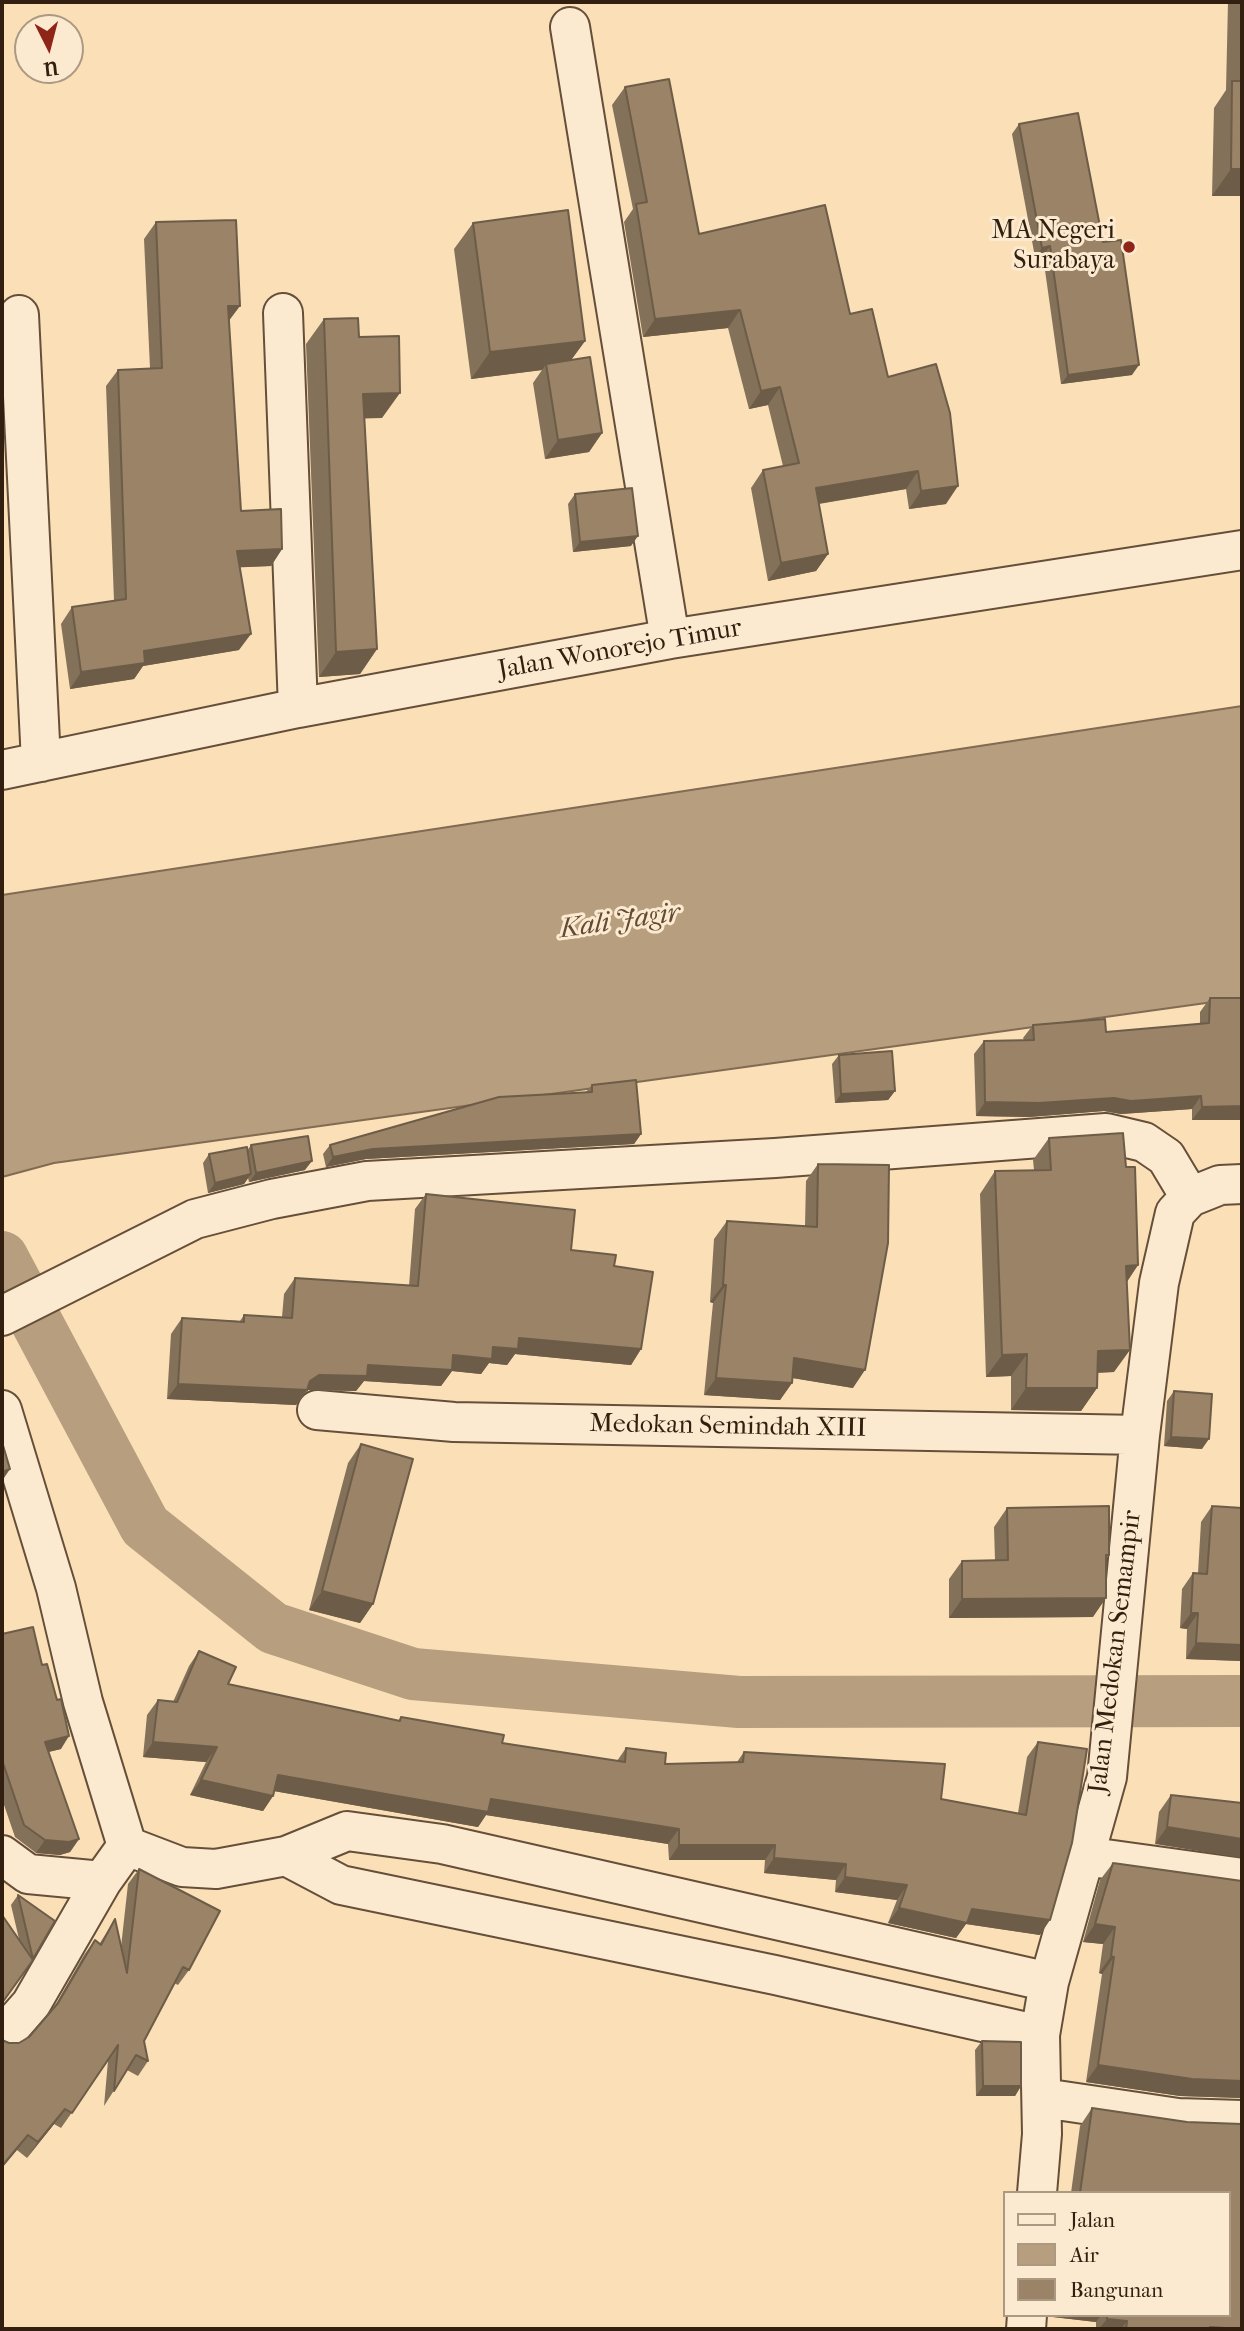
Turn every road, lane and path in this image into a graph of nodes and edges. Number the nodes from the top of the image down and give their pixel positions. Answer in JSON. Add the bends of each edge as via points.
{"nodes":[{"id":1,"x":570,"y":27,"type":"dead end"},
{"id":2,"x":283,"y":313,"type":"dead end"},
{"id":3,"x":19,"y":315,"type":"dead end"},
{"id":4,"x":1242,"y":551,"type":"edge"},
{"id":5,"x":670,"y":639,"type":"junction"},
{"id":6,"x":298,"y":708,"type":"junction"},
{"id":7,"x":41,"y":762,"type":"junction"},
{"id":8,"x":2,"y":770,"type":"edge"},
{"id":9,"x":1242,"y":1184,"type":"edge"},
{"id":10,"x":1189,"y":1197,"type":"junction"},
{"id":11,"x":4,"y":1315,"type":"edge"},
{"id":12,"x":2,"y":1410,"type":"edge"},
{"id":13,"x":317,"y":1410,"type":"dead end"},
{"id":14,"x":1140,"y":1435,"type":"junction"},
{"id":15,"x":127,"y":1846,"type":"junction"},
{"id":16,"x":2,"y":1856,"type":"edge"},
{"id":17,"x":286,"y":1856,"type":"junction"},
{"id":18,"x":1084,"y":1856,"type":"junction"},
{"id":19,"x":1242,"y":1878,"type":"edge"},
{"id":20,"x":102,"y":1881,"type":"junction"},
{"id":21,"x":1049,"y":1982,"type":"junction"},
{"id":22,"x":1040,"y":2035,"type":"junction"},
{"id":23,"x":2,"y":2036,"type":"edge"},
{"id":24,"x":1043,"y":2098,"type":"junction"},
{"id":25,"x":1242,"y":2120,"type":"edge"},
{"id":26,"x":1037,"y":2191,"type":"edge"}],
"edges":[{"from":1,"to":5,"type":"street"},
{"from":2,"to":6,"type":"street"},
{"from":3,"to":7,"type":"street"},
{"from":4,"to":5,"type":"street","name":"Jalan Wonorejo Timur"},
{"from":5,"to":6,"type":"street","name":"Jalan Wonorejo Timur"},
{"from":6,"to":7,"type":"street","name":"Jalan Wonorejo Timur"},
{"from":7,"to":8,"type":"street","name":"Jalan Wonorejo Timur"},
{"from":9,"to":10,"type":"street","via":[[1220,1185]]},
{"from":10,"to":11,"type":"street","via":[[1166,1157],[1144,1142],[1106,1133],[367,1181],[195,1219]]},
{"from":10,"to":14,"type":"street","name":"Jalan Medokan Semampir","via":[[1175,1213],[1159,1283]]},
{"from":12,"to":15,"type":"street"},
{"from":13,"to":14,"type":"street","name":"Medokan Semindah XIII","via":[[454,1422]]},
{"from":14,"to":18,"type":"street","name":"Jalan Medokan Semampir","via":[[1107,1777]]},
{"from":15,"to":17,"type":"street","via":[[182,1867],[216,1869]]},
{"from":15,"to":20,"type":"street"},
{"from":16,"to":20,"type":"street","via":[[28,1874]]},
{"from":17,"to":21,"type":"street","via":[[347,1831],[442,1844]]},
{"from":17,"to":22,"type":"street","via":[[341,1885]]},
{"from":18,"to":19,"type":"street"},
{"from":18,"to":21,"type":"street","name":"Jalan Medokan Semampir"},
{"from":20,"to":23,"type":"street","via":[[32,2004]]},
{"from":21,"to":22,"type":"street","name":"Jalan Medokan Semampir"},
{"from":22,"to":24,"type":"street","name":"Jalan Medokan Semampir"},
{"from":24,"to":25,"type":"street","via":[[1178,2118]]},
{"from":24,"to":26,"type":"street","name":"Jalan Medokan Semampir"}]}
